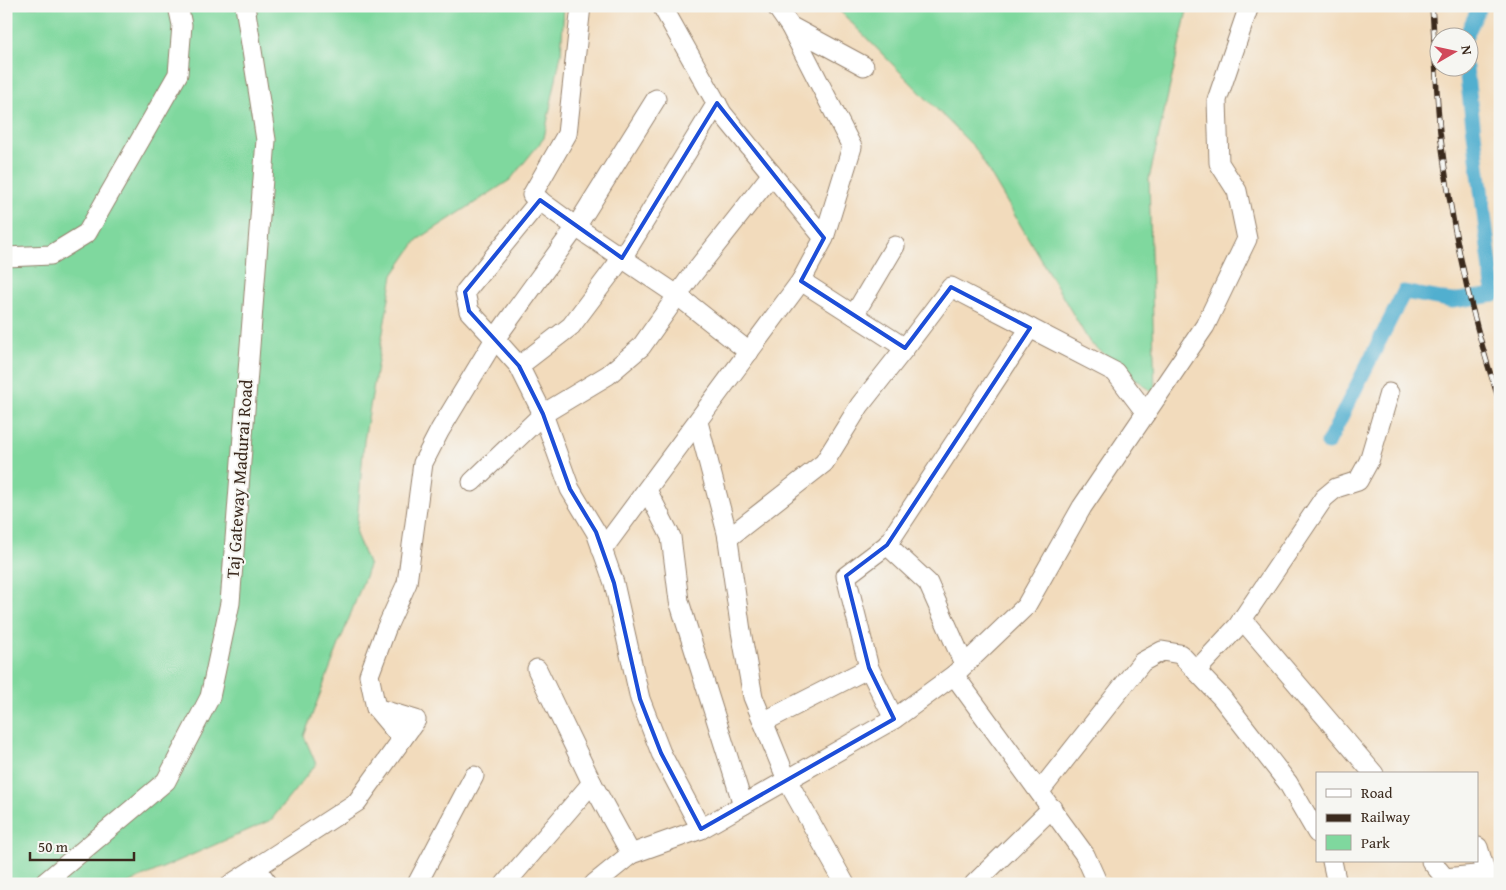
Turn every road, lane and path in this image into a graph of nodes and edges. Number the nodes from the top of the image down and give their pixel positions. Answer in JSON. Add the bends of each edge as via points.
{"nodes":[{"id":1,"x":178,"y":6,"type":"edge"},
{"id":2,"x":245,"y":6,"type":"edge"},
{"id":3,"x":581,"y":6,"type":"edge"},
{"id":4,"x":662,"y":6,"type":"edge"},
{"id":5,"x":776,"y":6,"type":"edge"},
{"id":6,"x":1248,"y":6,"type":"edge"},
{"id":7,"x":790,"y":26,"type":"junction"},
{"id":8,"x":864,"y":66,"type":"dead end"},
{"id":9,"x":656,"y":99,"type":"dead end"},
{"id":10,"x":717,"y":104,"type":"junction"},
{"id":11,"x":772,"y":174,"type":"junction"},
{"id":12,"x":540,"y":200,"type":"junction"},
{"id":13,"x":576,"y":227,"type":"junction"},
{"id":14,"x":824,"y":238,"type":"junction"},
{"id":15,"x":895,"y":246,"type":"dead end"},
{"id":16,"x":6,"y":257,"type":"edge"},
{"id":17,"x":622,"y":258,"type":"junction"},
{"id":18,"x":801,"y":281,"type":"junction"},
{"id":19,"x":677,"y":295,"type":"junction"},
{"id":20,"x":854,"y":315,"type":"junction"},
{"id":21,"x":1030,"y":328,"type":"junction"},
{"id":22,"x":495,"y":339,"type":"junction"},
{"id":23,"x":905,"y":348,"type":"junction"},
{"id":24,"x":749,"y":352,"type":"junction"},
{"id":25,"x":519,"y":366,"type":"junction"},
{"id":26,"x":1389,"y":393,"type":"dead end"},
{"id":27,"x":1146,"y":413,"type":"junction"},
{"id":28,"x":543,"y":414,"type":"junction"},
{"id":29,"x":698,"y":422,"type":"junction"},
{"id":30,"x":472,"y":482,"type":"dead end"},
{"id":31,"x":647,"y":490,"type":"junction"},
{"id":32,"x":728,"y":538,"type":"junction"},
{"id":33,"x":887,"y":545,"type":"junction"},
{"id":34,"x":602,"y":550,"type":"junction"},
{"id":35,"x":1242,"y":619,"type":"junction"},
{"id":36,"x":868,"y":668,"type":"junction"},
{"id":37,"x":537,"y":669,"type":"dead end"},
{"id":38,"x":959,"y":670,"type":"junction"},
{"id":39,"x":1196,"y":671,"type":"junction"},
{"id":40,"x":894,"y":719,"type":"junction"},
{"id":41,"x":763,"y":722,"type":"junction"},
{"id":42,"x":1372,"y":772,"type":"edge"},
{"id":43,"x":474,"y":776,"type":"dead end"},
{"id":44,"x":787,"y":780,"type":"junction"},
{"id":45,"x":592,"y":783,"type":"junction"},
{"id":46,"x":1040,"y":791,"type":"junction"},
{"id":47,"x":743,"y":805,"type":"junction"},
{"id":48,"x":1052,"y":808,"type":"junction"},
{"id":49,"x":701,"y":829,"type":"junction"},
{"id":50,"x":1316,"y":831,"type":"edge"},
{"id":51,"x":1478,"y":847,"type":"edge"},
{"id":52,"x":630,"y":854,"type":"junction"},
{"id":53,"x":1332,"y":862,"type":"edge"},
{"id":54,"x":1432,"y":862,"type":"edge"},
{"id":55,"x":257,"y":869,"type":"junction"},
{"id":56,"x":1488,"y":879,"type":"edge"},
{"id":57,"x":1446,"y":881,"type":"edge"},
{"id":58,"x":43,"y":884,"type":"edge"},
{"id":59,"x":231,"y":884,"type":"edge"},
{"id":60,"x":268,"y":884,"type":"edge"},
{"id":61,"x":417,"y":884,"type":"edge"},
{"id":62,"x":505,"y":884,"type":"edge"},
{"id":63,"x":594,"y":884,"type":"edge"},
{"id":64,"x":845,"y":884,"type":"edge"},
{"id":65,"x":974,"y":884,"type":"edge"},
{"id":66,"x":1098,"y":884,"type":"edge"},
{"id":67,"x":1337,"y":884,"type":"edge"}],
"edges":[{"from":1,"to":16,"type":"street","via":[[182,25],[178,74],[87,233],[51,256]]},
{"from":2,"to":58,"type":"street","name":"Taj Gateway Madurai Road","via":[[266,140],[230,603],[210,697],[166,781]]},
{"from":3,"to":12,"type":"street","via":[[567,134],[532,195]]},
{"from":4,"to":10,"type":"street"},
{"from":5,"to":7,"type":"street"},
{"from":6,"to":27,"type":"street","via":[[1217,100],[1219,163],[1237,191],[1247,239],[1205,326]]},
{"from":7,"to":8,"type":"street"},
{"from":7,"to":14,"type":"street","via":[[852,147]]},
{"from":9,"to":13,"type":"street"},
{"from":10,"to":11,"type":"street"},
{"from":10,"to":17,"type":"street"},
{"from":11,"to":14,"type":"street"},
{"from":11,"to":19,"type":"street"},
{"from":12,"to":13,"type":"street"},
{"from":12,"to":22,"type":"street","via":[[465,292],[470,311]]},
{"from":13,"to":17,"type":"street"},
{"from":13,"to":22,"type":"street"},
{"from":14,"to":18,"type":"street"},
{"from":15,"to":20,"type":"street"},
{"from":17,"to":19,"type":"street"},
{"from":17,"to":25,"type":"street","via":[[571,326]]},
{"from":18,"to":20,"type":"street"},
{"from":18,"to":24,"type":"street"},
{"from":19,"to":24,"type":"street"},
{"from":19,"to":28,"type":"street","via":[[641,347],[608,375]]},
{"from":20,"to":23,"type":"street"},
{"from":21,"to":23,"type":"street","via":[[951,287]]},
{"from":21,"to":27,"type":"street","via":[[1115,372]]},
{"from":21,"to":33,"type":"street"},
{"from":22,"to":25,"type":"street"},
{"from":22,"to":55,"type":"street","via":[[423,463],[407,583],[369,675],[376,708],[416,720],[356,802]]},
{"from":23,"to":32,"type":"street","via":[[860,405],[824,463]]},
{"from":24,"to":29,"type":"street"},
{"from":25,"to":28,"type":"street"},
{"from":26,"to":35,"type":"street","via":[[1364,472],[1358,481],[1336,488],[1324,498]]},
{"from":27,"to":38,"type":"street","via":[[1082,507],[1026,606]]},
{"from":28,"to":30,"type":"street"},
{"from":28,"to":34,"type":"street","via":[[570,489],[596,532]]},
{"from":29,"to":31,"type":"street"},
{"from":29,"to":32,"type":"street"},
{"from":31,"to":34,"type":"street"},
{"from":31,"to":47,"type":"street","via":[[672,537],[679,601]]},
{"from":32,"to":41,"type":"street","via":[[753,697]]},
{"from":33,"to":36,"type":"street","via":[[846,576]]},
{"from":33,"to":38,"type":"street","via":[[928,583]]},
{"from":34,"to":49,"type":"street","via":[[614,583],[640,699],[661,754]]},
{"from":35,"to":39,"type":"street"},
{"from":35,"to":42,"type":"street"},
{"from":36,"to":40,"type":"street"},
{"from":36,"to":41,"type":"street"},
{"from":37,"to":45,"type":"street"},
{"from":38,"to":40,"type":"street"},
{"from":38,"to":46,"type":"street"},
{"from":39,"to":46,"type":"street","via":[[1180,654],[1162,651],[1142,662]]},
{"from":39,"to":50,"type":"street","via":[[1222,698],[1288,783]]},
{"from":40,"to":44,"type":"street"},
{"from":41,"to":44,"type":"street"},
{"from":43,"to":61,"type":"street"},
{"from":44,"to":47,"type":"street"},
{"from":44,"to":64,"type":"street"},
{"from":45,"to":52,"type":"street"},
{"from":45,"to":62,"type":"street"},
{"from":46,"to":48,"type":"street"},
{"from":47,"to":49,"type":"street"},
{"from":48,"to":65,"type":"street"},
{"from":48,"to":66,"type":"street","via":[[1085,855]]},
{"from":49,"to":52,"type":"street"},
{"from":51,"to":56,"type":"street"},
{"from":52,"to":63,"type":"street"},
{"from":53,"to":67,"type":"street"},
{"from":54,"to":57,"type":"street"},
{"from":55,"to":59,"type":"street"},
{"from":55,"to":60,"type":"street"},
{"from":56,"to":57,"type":"street"}]}
